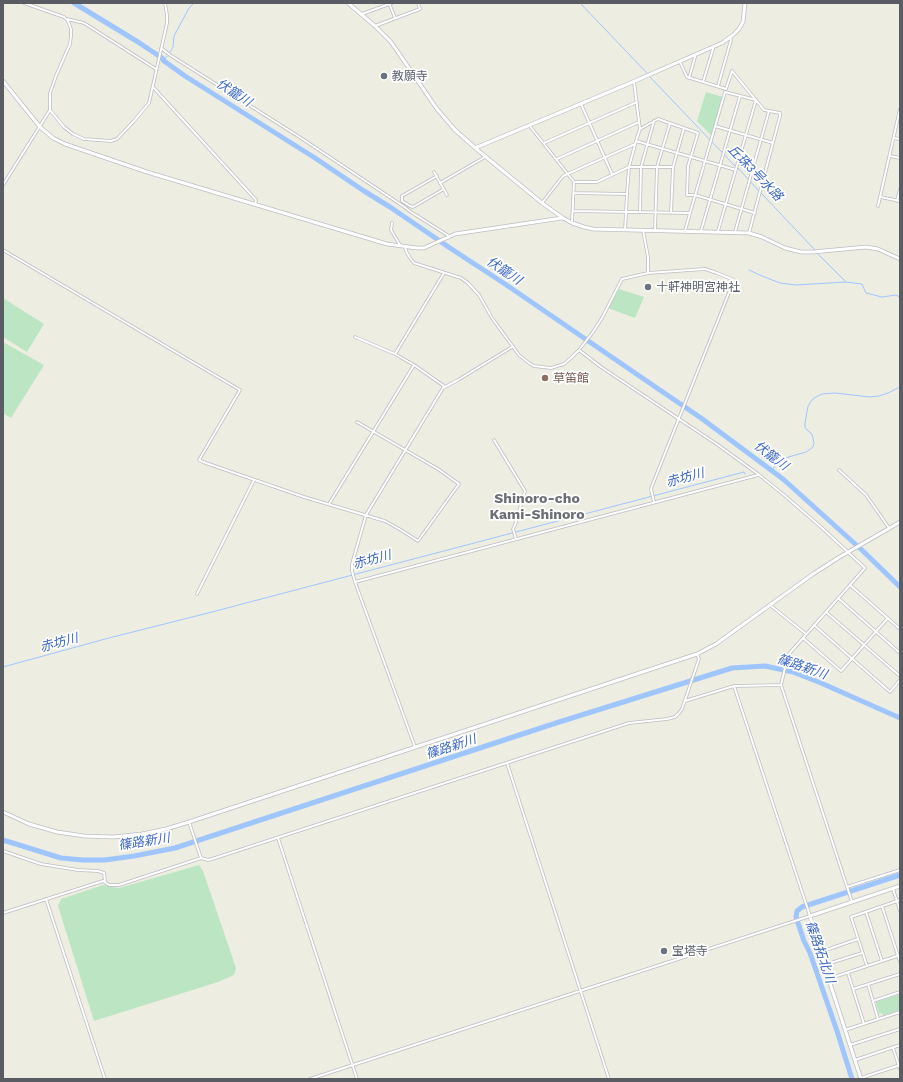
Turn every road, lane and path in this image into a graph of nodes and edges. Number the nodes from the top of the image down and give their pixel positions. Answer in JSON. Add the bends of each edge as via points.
{"nodes":[{"id":1,"x":24,"y":3,"type":"edge"},
{"id":2,"x":164,"y":3,"type":"edge"},
{"id":3,"x":348,"y":3,"type":"edge"},
{"id":4,"x":390,"y":3,"type":"edge"},
{"id":5,"x":418,"y":3,"type":"edge"},
{"id":6,"x":745,"y":3,"type":"edge"},
{"id":7,"x":362,"y":14,"type":"junction"},
{"id":8,"x":65,"y":18,"type":"junction"},
{"id":9,"x":396,"y":18,"type":"junction"},
{"id":10,"x":375,"y":26,"type":"junction"},
{"id":11,"x":730,"y":38,"type":"junction"},
{"id":12,"x":712,"y":47,"type":"junction"},
{"id":13,"x":161,"y":48,"type":"junction"},
{"id":14,"x":694,"y":55,"type":"junction"},
{"id":15,"x":680,"y":62,"type":"junction"},
{"id":16,"x":157,"y":67,"type":"junction"},
{"id":17,"x":689,"y":78,"type":"junction"},
{"id":18,"x":3,"y":82,"type":"edge"},
{"id":19,"x":634,"y":82,"type":"junction"},
{"id":20,"x":703,"y":82,"type":"junction"},
{"id":21,"x":718,"y":86,"type":"junction"},
{"id":22,"x":153,"y":87,"type":"junction"},
{"id":23,"x":726,"y":90,"type":"junction"},
{"id":24,"x":740,"y":96,"type":"junction"},
{"id":25,"x":756,"y":100,"type":"junction"},
{"id":26,"x":637,"y":102,"type":"junction"},
{"id":27,"x":581,"y":104,"type":"junction"},
{"id":28,"x":900,"y":109,"type":"edge"},
{"id":29,"x":50,"y":110,"type":"junction"},
{"id":30,"x":769,"y":111,"type":"junction"},
{"id":31,"x":899,"y":119,"type":"edge"},
{"id":32,"x":654,"y":121,"type":"junction"},
{"id":33,"x":639,"y":122,"type":"junction"},
{"id":34,"x":589,"y":123,"type":"junction"},
{"id":35,"x":670,"y":123,"type":"junction"},
{"id":36,"x":530,"y":125,"type":"junction"},
{"id":37,"x":40,"y":126,"type":"junction"},
{"id":38,"x":715,"y":126,"type":"junction"},
{"id":39,"x":684,"y":128,"type":"junction"},
{"id":40,"x":640,"y":129,"type":"junction"},
{"id":41,"x":730,"y":130,"type":"junction"},
{"id":42,"x":746,"y":135,"type":"junction"},
{"id":43,"x":894,"y":138,"type":"junction"},
{"id":44,"x":900,"y":139,"type":"edge"},
{"id":45,"x":597,"y":140,"type":"junction"},
{"id":46,"x":761,"y":140,"type":"junction"},
{"id":47,"x":636,"y":141,"type":"junction"},
{"id":48,"x":544,"y":143,"type":"junction"},
{"id":49,"x":773,"y":143,"type":"junction"},
{"id":50,"x":635,"y":144,"type":"junction"},
{"id":51,"x":648,"y":144,"type":"junction"},
{"id":52,"x":475,"y":148,"type":"junction"},
{"id":53,"x":662,"y":148,"type":"junction"},
{"id":54,"x":676,"y":153,"type":"junction"},
{"id":55,"x":890,"y":156,"type":"junction"},
{"id":56,"x":485,"y":157,"type":"junction"},
{"id":57,"x":691,"y":157,"type":"junction"},
{"id":58,"x":605,"y":158,"type":"junction"},
{"id":59,"x":900,"y":158,"type":"edge"},
{"id":60,"x":556,"y":159,"type":"junction"},
{"id":61,"x":705,"y":161,"type":"junction"},
{"id":62,"x":720,"y":165,"type":"junction"},
{"id":63,"x":629,"y":167,"type":"junction"},
{"id":64,"x":642,"y":167,"type":"junction"},
{"id":65,"x":657,"y":167,"type":"junction"},
{"id":66,"x":673,"y":167,"type":"junction"},
{"id":67,"x":736,"y":168,"type":"junction"},
{"id":68,"x":434,"y":172,"type":"dead end"},
{"id":69,"x":568,"y":174,"type":"junction"},
{"id":70,"x":612,"y":174,"type":"junction"},
{"id":71,"x":436,"y":176,"type":"junction"},
{"id":72,"x":574,"y":182,"type":"junction"},
{"id":73,"x":440,"y":183,"type":"junction"},
{"id":74,"x":3,"y":185,"type":"edge"},
{"id":75,"x":444,"y":189,"type":"junction"},
{"id":76,"x":900,"y":189,"type":"edge"},
{"id":77,"x":574,"y":194,"type":"junction"},
{"id":78,"x":627,"y":194,"type":"junction"},
{"id":79,"x":447,"y":195,"type":"dead end"},
{"id":80,"x":695,"y":196,"type":"junction"},
{"id":81,"x":880,"y":197,"type":"junction"},
{"id":82,"x":710,"y":200,"type":"junction"},
{"id":83,"x":899,"y":201,"type":"edge"},
{"id":84,"x":542,"y":202,"type":"junction"},
{"id":85,"x":255,"y":204,"type":"junction"},
{"id":86,"x":726,"y":204,"type":"junction"},
{"id":87,"x":878,"y":206,"type":"dead end"},
{"id":88,"x":741,"y":209,"type":"junction"},
{"id":89,"x":573,"y":211,"type":"junction"},
{"id":90,"x":626,"y":212,"type":"junction"},
{"id":91,"x":640,"y":212,"type":"junction"},
{"id":92,"x":656,"y":212,"type":"junction"},
{"id":93,"x":671,"y":213,"type":"junction"},
{"id":94,"x":690,"y":213,"type":"junction"},
{"id":95,"x":755,"y":213,"type":"junction"},
{"id":96,"x":562,"y":218,"type":"junction"},
{"id":97,"x":392,"y":223,"type":"dead end"},
{"id":98,"x":572,"y":223,"type":"junction"},
{"id":99,"x":625,"y":230,"type":"junction"},
{"id":100,"x":643,"y":230,"type":"junction"},
{"id":101,"x":655,"y":230,"type":"junction"},
{"id":102,"x":685,"y":231,"type":"junction"},
{"id":103,"x":701,"y":231,"type":"junction"},
{"id":104,"x":718,"y":231,"type":"junction"},
{"id":105,"x":735,"y":232,"type":"junction"},
{"id":106,"x":749,"y":233,"type":"junction"},
{"id":107,"x":448,"y":237,"type":"junction"},
{"id":108,"x":400,"y":246,"type":"junction"},
{"id":109,"x":405,"y":246,"type":"junction"},
{"id":110,"x":3,"y":250,"type":"edge"},
{"id":111,"x":900,"y":259,"type":"edge"},
{"id":112,"x":444,"y":273,"type":"junction"},
{"id":113,"x":648,"y":273,"type":"junction"},
{"id":114,"x":355,"y":337,"type":"dead end"},
{"id":115,"x":512,"y":347,"type":"junction"},
{"id":116,"x":579,"y":350,"type":"junction"},
{"id":117,"x":395,"y":354,"type":"junction"},
{"id":118,"x":414,"y":365,"type":"junction"},
{"id":119,"x":444,"y":386,"type":"junction"},
{"id":120,"x":679,"y":417,"type":"junction"},
{"id":121,"x":357,"y":422,"type":"dead end"},
{"id":122,"x":373,"y":432,"type":"junction"},
{"id":123,"x":494,"y":440,"type":"dead end"},
{"id":124,"x":405,"y":451,"type":"junction"},
{"id":125,"x":840,"y":470,"type":"dead end"},
{"id":126,"x":758,"y":474,"type":"junction"},
{"id":127,"x":254,"y":480,"type":"junction"},
{"id":128,"x":654,"y":502,"type":"junction"},
{"id":129,"x":329,"y":504,"type":"junction"},
{"id":130,"x":366,"y":515,"type":"junction"},
{"id":131,"x":900,"y":522,"type":"edge"},
{"id":132,"x":889,"y":528,"type":"junction"},
{"id":133,"x":515,"y":538,"type":"junction"},
{"id":134,"x":848,"y":552,"type":"junction"},
{"id":135,"x":355,"y":581,"type":"junction"},
{"id":136,"x":850,"y":585,"type":"junction"},
{"id":137,"x":197,"y":594,"type":"dead end"},
{"id":138,"x":838,"y":598,"type":"junction"},
{"id":139,"x":770,"y":606,"type":"junction"},
{"id":140,"x":826,"y":612,"type":"junction"},
{"id":141,"x":888,"y":618,"type":"junction"},
{"id":142,"x":814,"y":625,"type":"junction"},
{"id":143,"x":900,"y":629,"type":"edge"},
{"id":144,"x":876,"y":632,"type":"junction"},
{"id":145,"x":806,"y":634,"type":"junction"},
{"id":146,"x":803,"y":638,"type":"junction"},
{"id":147,"x":864,"y":645,"type":"junction"},
{"id":148,"x":900,"y":653,"type":"edge"},
{"id":149,"x":697,"y":654,"type":"junction"},
{"id":150,"x":853,"y":659,"type":"junction"},
{"id":151,"x":900,"y":676,"type":"edge"},
{"id":152,"x":900,"y":680,"type":"edge"},
{"id":153,"x":781,"y":685,"type":"junction"},
{"id":154,"x":734,"y":686,"type":"junction"},
{"id":155,"x":685,"y":701,"type":"junction"},
{"id":156,"x":415,"y":748,"type":"junction"},
{"id":157,"x":507,"y":763,"type":"junction"},
{"id":158,"x":3,"y":812,"type":"edge"},
{"id":159,"x":189,"y":822,"type":"junction"},
{"id":160,"x":278,"y":838,"type":"junction"},
{"id":161,"x":3,"y":851,"type":"edge"},
{"id":162,"x":201,"y":858,"type":"junction"},
{"id":163,"x":900,"y":870,"type":"edge"},
{"id":164,"x":105,"y":882,"type":"junction"},
{"id":165,"x":900,"y":886,"type":"edge"},
{"id":166,"x":847,"y":888,"type":"junction"},
{"id":167,"x":893,"y":889,"type":"junction"},
{"id":168,"x":46,"y":899,"type":"junction"},
{"id":169,"x":900,"y":900,"type":"edge"},
{"id":170,"x":897,"y":901,"type":"junction"},
{"id":171,"x":852,"y":902,"type":"junction"},
{"id":172,"x":882,"y":906,"type":"junction"},
{"id":173,"x":900,"y":911,"type":"edge"},
{"id":174,"x":866,"y":912,"type":"junction"},
{"id":175,"x":3,"y":913,"type":"edge"},
{"id":176,"x":810,"y":916,"type":"junction"},
{"id":177,"x":858,"y":939,"type":"junction"},
{"id":178,"x":820,"y":952,"type":"junction"},
{"id":179,"x":862,"y":953,"type":"junction"},
{"id":180,"x":899,"y":956,"type":"edge"},
{"id":181,"x":882,"y":961,"type":"junction"},
{"id":182,"x":900,"y":962,"type":"edge"},
{"id":183,"x":824,"y":965,"type":"junction"},
{"id":184,"x":867,"y":966,"type":"junction"},
{"id":185,"x":848,"y":973,"type":"junction"},
{"id":186,"x":900,"y":974,"type":"edge"},
{"id":187,"x":828,"y":979,"type":"junction"},
{"id":188,"x":868,"y":984,"type":"junction"},
{"id":189,"x":853,"y":989,"type":"junction"},
{"id":190,"x":580,"y":990,"type":"junction"},
{"id":191,"x":900,"y":992,"type":"edge"},
{"id":192,"x":873,"y":1001,"type":"junction"},
{"id":193,"x":900,"y":1012,"type":"edge"},
{"id":194,"x":878,"y":1019,"type":"junction"},
{"id":195,"x":864,"y":1024,"type":"junction"},
{"id":196,"x":900,"y":1029,"type":"edge"},
{"id":197,"x":845,"y":1030,"type":"junction"},
{"id":198,"x":850,"y":1045,"type":"junction"},
{"id":199,"x":900,"y":1045,"type":"edge"},
{"id":200,"x":893,"y":1048,"type":"junction"},
{"id":201,"x":855,"y":1060,"type":"junction"},
{"id":202,"x":353,"y":1065,"type":"junction"},
{"id":203,"x":899,"y":1065,"type":"edge"},
{"id":204,"x":900,"y":1069,"type":"edge"},
{"id":205,"x":861,"y":1078,"type":"edge"},
{"id":206,"x":105,"y":1079,"type":"edge"},
{"id":207,"x":310,"y":1079,"type":"edge"},
{"id":208,"x":357,"y":1079,"type":"edge"},
{"id":209,"x":609,"y":1079,"type":"edge"}],
"edges":[{"from":1,"to":8,"type":"street"},
{"from":2,"to":13,"type":"street","via":[[167,23]]},
{"from":3,"to":7,"type":"street"},
{"from":4,"to":7,"type":"street"},
{"from":4,"to":9,"type":"street"},
{"from":5,"to":9,"type":"street","via":[[420,9]]},
{"from":6,"to":11,"type":"street","via":[[743,22]]},
{"from":7,"to":10,"type":"street"},
{"from":8,"to":16,"type":"street","via":[[84,23]]},
{"from":8,"to":29,"type":"street","via":[[72,36],[50,92]]},
{"from":9,"to":10,"type":"street"},
{"from":10,"to":52,"type":"street","via":[[391,42],[445,119]]},
{"from":11,"to":12,"type":"street"},
{"from":11,"to":21,"type":"street"},
{"from":12,"to":14,"type":"street"},
{"from":12,"to":20,"type":"street"},
{"from":13,"to":16,"type":"street"},
{"from":13,"to":107,"type":"street"},
{"from":14,"to":15,"type":"street"},
{"from":14,"to":17,"type":"street"},
{"from":15,"to":17,"type":"street"},
{"from":15,"to":19,"type":"street"},
{"from":16,"to":22,"type":"street"},
{"from":17,"to":20,"type":"street"},
{"from":18,"to":37,"type":"street"},
{"from":19,"to":26,"type":"street"},
{"from":19,"to":27,"type":"street"},
{"from":20,"to":21,"type":"street"},
{"from":21,"to":23,"type":"street"},
{"from":22,"to":29,"type":"street","via":[[149,103],[117,139],[111,141],[84,139],[73,134]]},
{"from":22,"to":85,"type":"street","via":[[256,200]]},
{"from":23,"to":24,"type":"street"},
{"from":23,"to":25,"type":"street","via":[[732,71]]},
{"from":23,"to":38,"type":"street"},
{"from":24,"to":25,"type":"street"},
{"from":24,"to":41,"type":"street"},
{"from":25,"to":30,"type":"street","via":[[764,110]]},
{"from":25,"to":42,"type":"street"},
{"from":26,"to":33,"type":"street"},
{"from":26,"to":34,"type":"street"},
{"from":27,"to":34,"type":"street"},
{"from":27,"to":36,"type":"street"},
{"from":28,"to":31,"type":"street"},
{"from":29,"to":37,"type":"street"},
{"from":30,"to":46,"type":"street"},
{"from":30,"to":49,"type":"street","via":[[780,113]]},
{"from":31,"to":43,"type":"street"},
{"from":32,"to":35,"type":"street","via":[[658,119]]},
{"from":32,"to":40,"type":"street"},
{"from":32,"to":51,"type":"street"},
{"from":33,"to":40,"type":"street"},
{"from":33,"to":45,"type":"street"},
{"from":34,"to":45,"type":"street"},
{"from":34,"to":48,"type":"street"},
{"from":35,"to":39,"type":"street"},
{"from":35,"to":53,"type":"street"},
{"from":36,"to":48,"type":"street"},
{"from":36,"to":52,"type":"street"},
{"from":37,"to":74,"type":"street"},
{"from":37,"to":85,"type":"street","via":[[53,138],[65,144],[147,172]]},
{"from":38,"to":41,"type":"street"},
{"from":38,"to":61,"type":"street"},
{"from":39,"to":54,"type":"street"},
{"from":39,"to":57,"type":"street","via":[[698,133]]},
{"from":40,"to":47,"type":"street"},
{"from":41,"to":42,"type":"street"},
{"from":41,"to":62,"type":"street"},
{"from":42,"to":46,"type":"street"},
{"from":42,"to":67,"type":"street"},
{"from":43,"to":44,"type":"street"},
{"from":43,"to":55,"type":"street"},
{"from":45,"to":58,"type":"street"},
{"from":45,"to":60,"type":"street"},
{"from":46,"to":49,"type":"street"},
{"from":46,"to":88,"type":"street"},
{"from":47,"to":50,"type":"street"},
{"from":47,"to":51,"type":"street"},
{"from":48,"to":60,"type":"street"},
{"from":49,"to":95,"type":"street"},
{"from":50,"to":58,"type":"street"},
{"from":50,"to":63,"type":"street"},
{"from":51,"to":53,"type":"street"},
{"from":51,"to":64,"type":"street"},
{"from":52,"to":56,"type":"street"},
{"from":53,"to":54,"type":"street"},
{"from":53,"to":65,"type":"street"},
{"from":54,"to":57,"type":"street"},
{"from":54,"to":66,"type":"street"},
{"from":55,"to":59,"type":"street"},
{"from":55,"to":81,"type":"street"},
{"from":56,"to":73,"type":"street"},
{"from":56,"to":84,"type":"street"},
{"from":57,"to":61,"type":"street"},
{"from":57,"to":80,"type":"street","via":[[688,166],[687,195]]},
{"from":58,"to":69,"type":"street"},
{"from":58,"to":70,"type":"street"},
{"from":60,"to":69,"type":"street"},
{"from":61,"to":62,"type":"street"},
{"from":61,"to":80,"type":"street"},
{"from":62,"to":67,"type":"street"},
{"from":62,"to":82,"type":"street"},
{"from":63,"to":64,"type":"street"},
{"from":63,"to":70,"type":"street"},
{"from":63,"to":78,"type":"street"},
{"from":64,"to":65,"type":"street"},
{"from":64,"to":91,"type":"street"},
{"from":65,"to":66,"type":"street"},
{"from":65,"to":92,"type":"street"},
{"from":66,"to":93,"type":"street"},
{"from":67,"to":86,"type":"street"},
{"from":68,"to":71,"type":"street"},
{"from":69,"to":72,"type":"street"},
{"from":69,"to":84,"type":"street","via":[[563,176]]},
{"from":70,"to":72,"type":"street","via":[[597,182]]},
{"from":71,"to":73,"type":"street"},
{"from":71,"to":75,"type":"street","via":[[402,196],[402,201],[413,207]]},
{"from":72,"to":77,"type":"street"},
{"from":73,"to":75,"type":"street"},
{"from":75,"to":79,"type":"street"},
{"from":76,"to":83,"type":"street"},
{"from":77,"to":78,"type":"street"},
{"from":77,"to":89,"type":"street"},
{"from":78,"to":90,"type":"street"},
{"from":80,"to":82,"type":"street"},
{"from":80,"to":94,"type":"street"},
{"from":81,"to":83,"type":"street"},
{"from":81,"to":87,"type":"street"},
{"from":82,"to":86,"type":"street"},
{"from":82,"to":103,"type":"street"},
{"from":84,"to":96,"type":"street"},
{"from":85,"to":108,"type":"street"},
{"from":86,"to":88,"type":"street"},
{"from":86,"to":104,"type":"street"},
{"from":88,"to":95,"type":"street"},
{"from":88,"to":105,"type":"street"},
{"from":89,"to":90,"type":"street"},
{"from":89,"to":98,"type":"street"},
{"from":90,"to":91,"type":"street"},
{"from":90,"to":99,"type":"street"},
{"from":91,"to":92,"type":"street"},
{"from":92,"to":93,"type":"street"},
{"from":92,"to":101,"type":"street"},
{"from":93,"to":94,"type":"street"},
{"from":94,"to":102,"type":"street"},
{"from":95,"to":106,"type":"street"},
{"from":96,"to":98,"type":"street"},
{"from":96,"to":107,"type":"street"},
{"from":97,"to":108,"type":"street","via":[[392,230]]},
{"from":98,"to":99,"type":"street","via":[[593,229]]},
{"from":99,"to":100,"type":"street"},
{"from":100,"to":101,"type":"street"},
{"from":100,"to":113,"type":"street"},
{"from":101,"to":102,"type":"street"},
{"from":102,"to":103,"type":"street"},
{"from":103,"to":104,"type":"street"},
{"from":104,"to":105,"type":"street"},
{"from":105,"to":106,"type":"street"},
{"from":106,"to":111,"type":"street","via":[[801,252],[859,247],[872,248]]},
{"from":107,"to":109,"type":"street","via":[[424,248]]},
{"from":108,"to":109,"type":"street"},
{"from":109,"to":112,"type":"street","via":[[414,263]]},
{"from":110,"to":127,"type":"street","via":[[240,390],[199,460]]},
{"from":112,"to":115,"type":"street","via":[[461,278],[474,288]]},
{"from":112,"to":117,"type":"street"},
{"from":113,"to":116,"type":"street","via":[[622,279],[602,318]]},
{"from":113,"to":120,"type":"street","via":[[705,270],[734,280]]},
{"from":114,"to":117,"type":"street"},
{"from":115,"to":116,"type":"street","via":[[518,355],[534,366],[551,368],[564,364]]},
{"from":115,"to":119,"type":"street"},
{"from":116,"to":120,"type":"street"},
{"from":117,"to":118,"type":"street"},
{"from":118,"to":119,"type":"street"},
{"from":118,"to":122,"type":"street"},
{"from":119,"to":124,"type":"street"},
{"from":120,"to":126,"type":"street"},
{"from":120,"to":128,"type":"street","via":[[651,489]]},
{"from":121,"to":122,"type":"street"},
{"from":122,"to":124,"type":"street"},
{"from":122,"to":129,"type":"street"},
{"from":123,"to":133,"type":"street","via":[[525,491],[513,530]]},
{"from":124,"to":130,"type":"street"},
{"from":124,"to":130,"type":"street","via":[[459,484],[418,541],[385,521]]},
{"from":125,"to":132,"type":"street","via":[[866,495]]},
{"from":126,"to":128,"type":"street"},
{"from":126,"to":134,"type":"street"},
{"from":127,"to":129,"type":"street"},
{"from":127,"to":137,"type":"street"},
{"from":128,"to":133,"type":"street"},
{"from":129,"to":130,"type":"street"},
{"from":130,"to":135,"type":"street","via":[[352,564]]},
{"from":131,"to":132,"type":"street"},
{"from":132,"to":134,"type":"street"},
{"from":133,"to":135,"type":"street"},
{"from":134,"to":136,"type":"street","via":[[865,568]]},
{"from":134,"to":139,"type":"street"},
{"from":135,"to":156,"type":"street"},
{"from":136,"to":138,"type":"street"},
{"from":136,"to":141,"type":"street"},
{"from":138,"to":140,"type":"street"},
{"from":138,"to":144,"type":"street"},
{"from":139,"to":145,"type":"street"},
{"from":139,"to":149,"type":"street","via":[[716,644]]},
{"from":140,"to":142,"type":"street"},
{"from":140,"to":147,"type":"street"},
{"from":141,"to":143,"type":"street"},
{"from":141,"to":144,"type":"street"},
{"from":142,"to":145,"type":"street"},
{"from":142,"to":150,"type":"street"},
{"from":144,"to":147,"type":"street"},
{"from":144,"to":148,"type":"street"},
{"from":145,"to":146,"type":"street"},
{"from":146,"to":150,"type":"street","via":[[841,671]]},
{"from":146,"to":153,"type":"street","via":[[788,656]]},
{"from":147,"to":150,"type":"street"},
{"from":147,"to":151,"type":"street"},
{"from":149,"to":155,"type":"street","via":[[699,659]]},
{"from":149,"to":156,"type":"street"},
{"from":150,"to":152,"type":"street","via":[[890,692]]},
{"from":153,"to":154,"type":"street"},
{"from":153,"to":166,"type":"street"},
{"from":154,"to":155,"type":"street"},
{"from":154,"to":176,"type":"street"},
{"from":155,"to":157,"type":"street","via":[[682,709],[674,717],[629,723]]},
{"from":156,"to":159,"type":"street"},
{"from":157,"to":160,"type":"street"},
{"from":157,"to":190,"type":"street"},
{"from":158,"to":159,"type":"street","via":[[29,824],[84,836],[142,834]]},
{"from":159,"to":162,"type":"street"},
{"from":160,"to":162,"type":"street","via":[[212,859]]},
{"from":160,"to":202,"type":"street"},
{"from":161,"to":164,"type":"street","via":[[41,864],[98,871],[104,873]]},
{"from":162,"to":164,"type":"street","via":[[119,885],[109,885]]},
{"from":163,"to":166,"type":"street"},
{"from":164,"to":168,"type":"street"},
{"from":165,"to":167,"type":"street"},
{"from":166,"to":171,"type":"street"},
{"from":167,"to":170,"type":"street"},
{"from":167,"to":171,"type":"street"},
{"from":168,"to":175,"type":"street"},
{"from":168,"to":206,"type":"street"},
{"from":169,"to":170,"type":"street"},
{"from":170,"to":172,"type":"street"},
{"from":170,"to":173,"type":"street"},
{"from":171,"to":176,"type":"street"},
{"from":172,"to":174,"type":"street"},
{"from":172,"to":180,"type":"street"},
{"from":174,"to":177,"type":"street","via":[[851,917]]},
{"from":174,"to":181,"type":"street"},
{"from":176,"to":178,"type":"street"},
{"from":176,"to":190,"type":"street"},
{"from":177,"to":178,"type":"street"},
{"from":177,"to":179,"type":"street"},
{"from":178,"to":183,"type":"street"},
{"from":179,"to":183,"type":"street"},
{"from":179,"to":184,"type":"street"},
{"from":180,"to":181,"type":"street"},
{"from":180,"to":182,"type":"street"},
{"from":181,"to":184,"type":"street"},
{"from":183,"to":187,"type":"street"},
{"from":184,"to":185,"type":"street"},
{"from":185,"to":187,"type":"street"},
{"from":185,"to":189,"type":"street"},
{"from":186,"to":188,"type":"street"},
{"from":187,"to":197,"type":"street"},
{"from":188,"to":189,"type":"street"},
{"from":188,"to":192,"type":"street"},
{"from":189,"to":195,"type":"street"},
{"from":190,"to":202,"type":"street"},
{"from":190,"to":209,"type":"street"},
{"from":191,"to":192,"type":"street"},
{"from":192,"to":194,"type":"street"},
{"from":193,"to":194,"type":"street"},
{"from":194,"to":195,"type":"street"},
{"from":195,"to":197,"type":"street"},
{"from":196,"to":198,"type":"street"},
{"from":197,"to":198,"type":"street"},
{"from":198,"to":201,"type":"street"},
{"from":199,"to":200,"type":"street"},
{"from":200,"to":201,"type":"street"},
{"from":200,"to":203,"type":"street"},
{"from":201,"to":205,"type":"street"},
{"from":202,"to":207,"type":"street"},
{"from":202,"to":208,"type":"street"},
{"from":203,"to":204,"type":"street"},
{"from":203,"to":205,"type":"street"}]}
